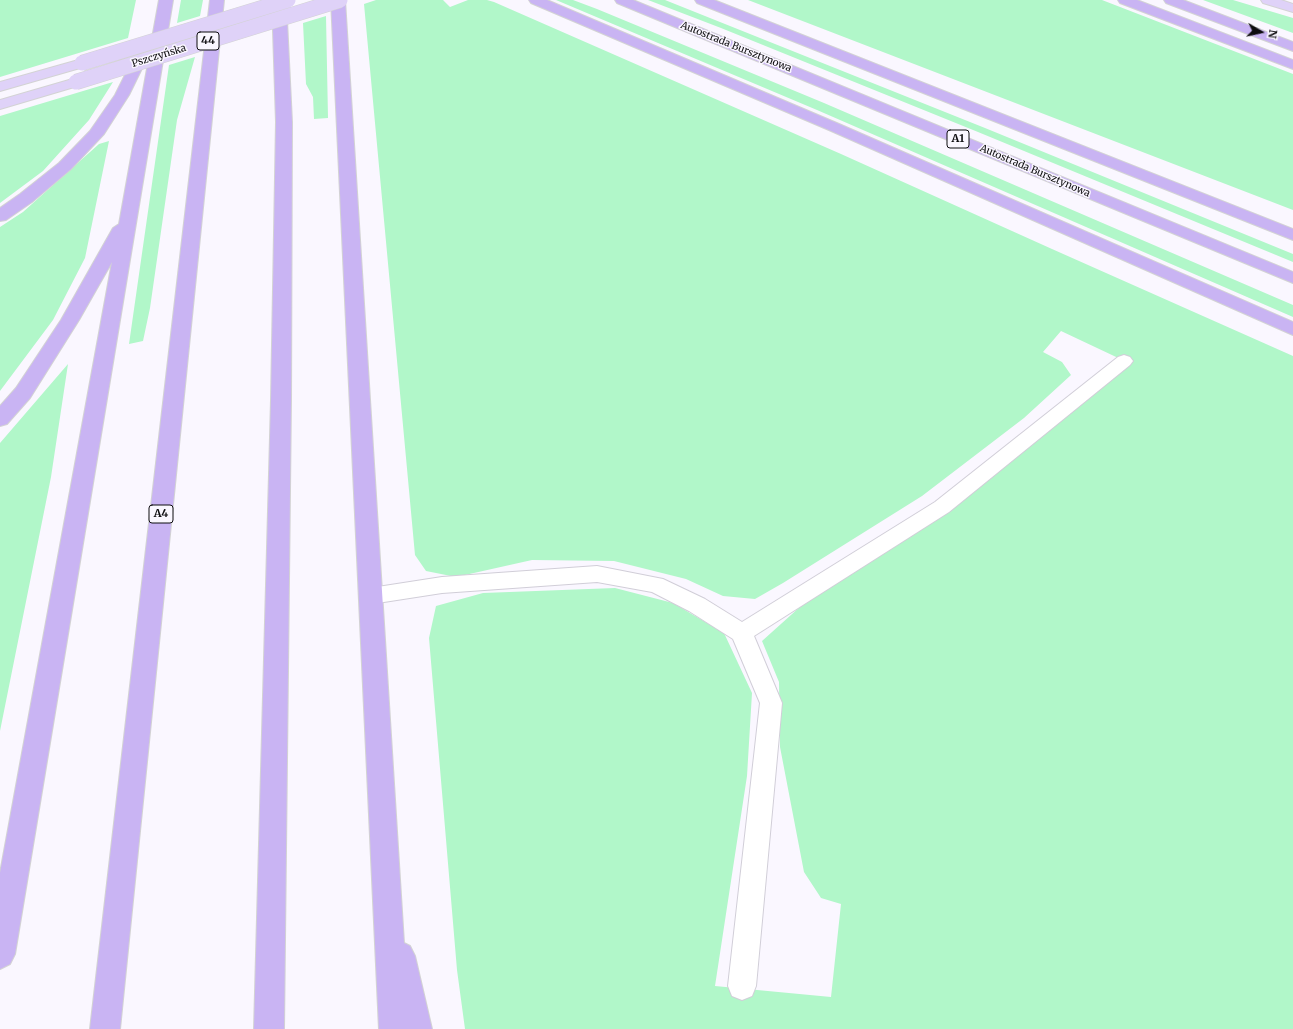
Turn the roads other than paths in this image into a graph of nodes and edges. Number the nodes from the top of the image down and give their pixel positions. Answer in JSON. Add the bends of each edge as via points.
{"nodes":[{"id":1,"x":217,"y":0,"type":"edge"},
{"id":2,"x":279,"y":0,"type":"edge"},
{"id":3,"x":288,"y":0,"type":"edge"},
{"id":4,"x":339,"y":0,"type":"edge"},
{"id":5,"x":536,"y":0,"type":"edge"},
{"id":6,"x":622,"y":0,"type":"edge"},
{"id":7,"x":702,"y":0,"type":"edge"},
{"id":8,"x":1125,"y":0,"type":"edge"},
{"id":9,"x":1171,"y":0,"type":"edge"},
{"id":10,"x":1268,"y":0,"type":"edge"},
{"id":11,"x":166,"y":3,"type":"edge"},
{"id":12,"x":1293,"y":8,"type":"edge"},
{"id":13,"x":1293,"y":47,"type":"edge"},
{"id":14,"x":1293,"y":65,"type":"edge"},
{"id":15,"x":0,"y":88,"type":"edge"},
{"id":16,"x":0,"y":105,"type":"edge"},
{"id":17,"x":130,"y":213,"type":"junction"},
{"id":18,"x":0,"y":216,"type":"edge"},
{"id":19,"x":1293,"y":235,"type":"edge"},
{"id":20,"x":1293,"y":278,"type":"edge"},
{"id":21,"x":1293,"y":329,"type":"edge"},
{"id":22,"x":1124,"y":361,"type":"dead end"},
{"id":23,"x":0,"y":419,"type":"edge"},
{"id":24,"x":370,"y":596,"type":"junction"},
{"id":25,"x":742,"y":633,"type":"junction"},
{"id":26,"x":387,"y":903,"type":"junction"},
{"id":27,"x":1,"y":938,"type":"edge"},
{"id":28,"x":742,"y":986,"type":"dead end"},
{"id":29,"x":105,"y":1029,"type":"edge"},
{"id":30,"x":269,"y":1029,"type":"edge"},
{"id":31,"x":394,"y":1029,"type":"edge"},
{"id":32,"x":417,"y":1029,"type":"edge"}],
"edges":[{"from":1,"to":29,"type":"highway","number":"A4"},
{"from":2,"to":30,"type":"highway","via":[[284,138]]},
{"from":3,"to":15,"type":"main road","name":"Pszczyńska","number":"44","bridge":true},
{"from":4,"to":16,"type":"main road","name":"Pszczyńska","number":"44","bridge":true},
{"from":4,"to":24,"type":"highway"},
{"from":5,"to":21,"type":"highway","via":[[834,127]]},
{"from":6,"to":20,"type":"highway","name":"Autostrada Bursztynowa","number":"A1"},
{"from":7,"to":19,"type":"highway"},
{"from":8,"to":14,"type":"highway"},
{"from":9,"to":13,"type":"highway"},
{"from":10,"to":12,"type":"main road"},
{"from":11,"to":17,"type":"highway"},
{"from":11,"to":18,"type":"highway","via":[[122,95],[96,134],[65,166]]},
{"from":17,"to":23,"type":"highway","via":[[70,320],[23,393]]},
{"from":17,"to":27,"type":"highway"},
{"from":22,"to":25,"type":"lane","via":[[942,507]]},
{"from":24,"to":25,"type":"lane","via":[[442,585],[597,574],[656,585],[697,605]]},
{"from":24,"to":26,"type":"highway"},
{"from":25,"to":28,"type":"lane","via":[[771,703]]},
{"from":26,"to":31,"type":"highway"},
{"from":26,"to":32,"type":"highway"}]}
